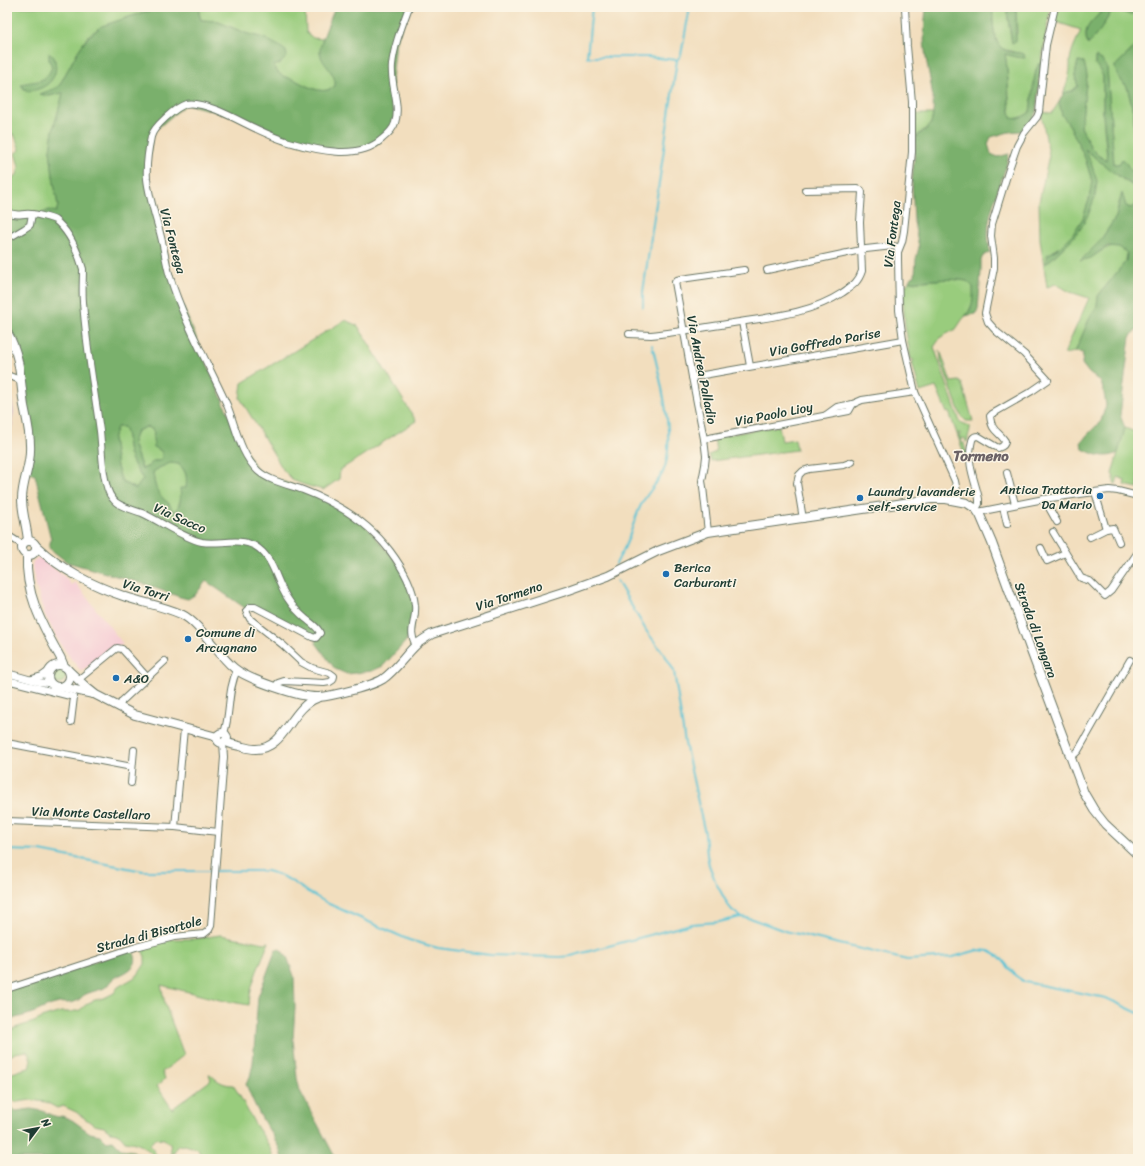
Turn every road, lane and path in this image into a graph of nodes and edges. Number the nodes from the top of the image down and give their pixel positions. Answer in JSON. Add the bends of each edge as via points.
{"nodes":[{"id":1,"x":408,"y":7,"type":"edge"},
{"id":2,"x":905,"y":7,"type":"edge"},
{"id":3,"x":1055,"y":7,"type":"edge"},
{"id":4,"x":805,"y":190,"type":"dead end"},
{"id":5,"x":7,"y":212,"type":"edge"},
{"id":6,"x":32,"y":214,"type":"junction"},
{"id":7,"x":7,"y":239,"type":"edge"},
{"id":8,"x":861,"y":250,"type":"junction"},
{"id":9,"x":898,"y":252,"type":"junction"},
{"id":10,"x":744,"y":270,"type":"dead end"},
{"id":11,"x":767,"y":270,"type":"dead end"},
{"id":12,"x":742,"y":322,"type":"junction"},
{"id":13,"x":683,"y":331,"type":"junction"},
{"id":14,"x":7,"y":332,"type":"edge"},
{"id":15,"x":629,"y":334,"type":"dead end"},
{"id":16,"x":903,"y":340,"type":"junction"},
{"id":17,"x":750,"y":366,"type":"junction"},
{"id":18,"x":7,"y":375,"type":"edge"},
{"id":19,"x":692,"y":377,"type":"junction"},
{"id":20,"x":20,"y":380,"type":"junction"},
{"id":21,"x":915,"y":392,"type":"junction"},
{"id":22,"x":704,"y":439,"type":"junction"},
{"id":23,"x":852,"y":462,"type":"dead end"},
{"id":24,"x":1007,"y":473,"type":"dead end"},
{"id":25,"x":1095,"y":492,"type":"junction"},
{"id":26,"x":1138,"y":496,"type":"edge"},
{"id":27,"x":1044,"y":499,"type":"junction"},
{"id":28,"x":958,"y":502,"type":"junction"},
{"id":29,"x":1015,"y":504,"type":"junction"},
{"id":30,"x":1003,"y":507,"type":"junction"},
{"id":31,"x":977,"y":510,"type":"junction"},
{"id":32,"x":803,"y":518,"type":"junction"},
{"id":33,"x":1057,"y":522,"type":"dead end"},
{"id":34,"x":1007,"y":524,"type":"dead end"},
{"id":35,"x":1106,"y":529,"type":"junction"},
{"id":36,"x":708,"y":532,"type":"junction"},
{"id":37,"x":1053,"y":532,"type":"dead end"},
{"id":38,"x":7,"y":535,"type":"edge"},
{"id":39,"x":1090,"y":537,"type":"dead end"},
{"id":40,"x":1119,"y":542,"type":"dead end"},
{"id":41,"x":25,"y":543,"type":"junction"},
{"id":42,"x":36,"y":546,"type":"junction"},
{"id":43,"x":1041,"y":548,"type":"dead end"},
{"id":44,"x":1065,"y":552,"type":"junction"},
{"id":45,"x":1138,"y":552,"type":"edge"},
{"id":46,"x":27,"y":555,"type":"junction"},
{"id":47,"x":416,"y":645,"type":"junction"},
{"id":48,"x":54,"y":648,"type":"junction"},
{"id":49,"x":1130,"y":660,"type":"dead end"},
{"id":50,"x":165,"y":661,"type":"dead end"},
{"id":51,"x":67,"y":669,"type":"junction"},
{"id":52,"x":50,"y":670,"type":"junction"},
{"id":53,"x":237,"y":670,"type":"junction"},
{"id":54,"x":7,"y":672,"type":"edge"},
{"id":55,"x":147,"y":677,"type":"junction"},
{"id":56,"x":30,"y":679,"type":"junction"},
{"id":57,"x":7,"y":680,"type":"edge"},
{"id":58,"x":78,"y":680,"type":"junction"},
{"id":59,"x":52,"y":685,"type":"junction"},
{"id":60,"x":62,"y":687,"type":"junction"},
{"id":61,"x":275,"y":687,"type":"junction"},
{"id":62,"x":96,"y":695,"type":"junction"},
{"id":63,"x":303,"y":695,"type":"junction"},
{"id":64,"x":318,"y":697,"type":"junction"},
{"id":65,"x":302,"y":706,"type":"junction"},
{"id":66,"x":119,"y":707,"type":"junction"},
{"id":67,"x":71,"y":722,"type":"dead end"},
{"id":68,"x":184,"y":729,"type":"junction"},
{"id":69,"x":222,"y":738,"type":"junction"},
{"id":70,"x":7,"y":743,"type":"edge"},
{"id":71,"x":134,"y":750,"type":"dead end"},
{"id":72,"x":1070,"y":757,"type":"junction"},
{"id":73,"x":132,"y":767,"type":"junction"},
{"id":74,"x":131,"y":783,"type":"dead end"},
{"id":75,"x":7,"y":821,"type":"edge"},
{"id":76,"x":175,"y":827,"type":"junction"},
{"id":77,"x":218,"y":832,"type":"junction"},
{"id":78,"x":1138,"y":855,"type":"edge"},
{"id":79,"x":7,"y":989,"type":"edge"}],
"edges":[{"from":1,"to":47,"type":"street","name":"Via Fontega","via":[[396,42],[392,66],[395,124],[377,144],[352,152],[319,149],[288,142],[205,106],[186,104],[162,120],[152,133],[147,156],[147,177],[150,199],[170,276],[180,304],[227,406],[248,459],[258,471],[269,478],[341,508],[367,527],[386,547],[412,590],[416,617],[412,636]]},
{"from":2,"to":9,"type":"street","name":"Via Fontega","via":[[912,102],[912,152],[904,231]]},
{"from":3,"to":31,"type":"street","via":[[1046,45],[1040,112],[1017,146],[992,224],[994,268],[985,313],[988,322],[997,332],[1024,354],[1048,380],[990,416],[994,429],[1005,441],[1002,446],[998,448],[978,436],[972,438],[970,470],[979,499]]},
{"from":4,"to":8,"type":"street","via":[[861,190]]},
{"from":5,"to":6,"type":"street","name":"Via Sacco","via":[[14,215]]},
{"from":6,"to":7,"type":"street","via":[[30,225]]},
{"from":6,"to":61,"type":"street","name":"Via Sacco","via":[[54,219],[66,232],[82,265],[88,346],[106,482],[112,498],[117,503],[192,539],[214,543],[242,542],[257,547],[268,559],[288,600],[320,631],[316,638],[312,637],[254,607],[246,611],[250,619],[301,662],[334,676],[330,682],[284,681]]},
{"from":8,"to":9,"type":"street","via":[[893,246],[897,247]]},
{"from":8,"to":11,"type":"street"},
{"from":8,"to":12,"type":"street","via":[[860,278],[837,296],[797,312]]},
{"from":9,"to":16,"type":"street","name":"Via Fontega","via":[[898,297]]},
{"from":10,"to":13,"type":"street","name":"Via Andrea Palladio","via":[[677,280],[675,282]]},
{"from":12,"to":13,"type":"street"},
{"from":12,"to":17,"type":"street"},
{"from":13,"to":15,"type":"street","via":[[651,335]]},
{"from":13,"to":19,"type":"street","name":"Via Andrea Palladio"},
{"from":14,"to":20,"type":"main road","via":[[17,353]]},
{"from":16,"to":17,"type":"street","name":"Via Goffredo Parise"},
{"from":16,"to":21,"type":"street","name":"Via Fontega"},
{"from":17,"to":19,"type":"street","name":"Via Goffredo Parise"},
{"from":18,"to":20,"type":"street"},
{"from":19,"to":22,"type":"street","name":"Via Andrea Palladio"},
{"from":20,"to":41,"type":"main road","via":[[30,440],[22,498]]},
{"from":21,"to":22,"type":"street","name":"Via Paolo Lioy","via":[[862,400],[837,407],[825,416]]},
{"from":21,"to":28,"type":"street","name":"Via Fontega","via":[[955,481]]},
{"from":22,"to":36,"type":"street","name":"Via Andrea Palladio","via":[[706,456],[702,481]]},
{"from":23,"to":32,"type":"street","via":[[809,469],[799,475],[797,482]]},
{"from":24,"to":29,"type":"street"},
{"from":25,"to":26,"type":"street","via":[[1109,490]]},
{"from":25,"to":27,"type":"street"},
{"from":25,"to":35,"type":"street"},
{"from":27,"to":29,"type":"street"},
{"from":27,"to":33,"type":"street"},
{"from":28,"to":31,"type":"main road","name":"Via Tormeno"},
{"from":28,"to":32,"type":"main road","name":"Via Tormeno","via":[[931,499]]},
{"from":29,"to":30,"type":"street"},
{"from":30,"to":31,"type":"street"},
{"from":30,"to":34,"type":"street"},
{"from":31,"to":72,"type":"main road","name":"Strada di Longara","via":[[992,543]]},
{"from":32,"to":36,"type":"main road","name":"Via Tormeno"},
{"from":35,"to":39,"type":"street"},
{"from":35,"to":40,"type":"street","via":[[1114,528]]},
{"from":36,"to":47,"type":"main road","name":"Via Tormeno","via":[[569,590],[432,634]]},
{"from":37,"to":44,"type":"street"},
{"from":38,"to":41,"type":"street"},
{"from":41,"to":42,"type":"main road","via":[[32,542]]},
{"from":41,"to":46,"type":"main road","via":[[22,551]]},
{"from":42,"to":46,"type":"main road","via":[[35,553]]},
{"from":42,"to":53,"type":"main road","name":"Via Torri","via":[[62,567],[84,580],[188,618]]},
{"from":43,"to":44,"type":"street","via":[[1047,561]]},
{"from":44,"to":45,"type":"street","via":[[1081,578],[1090,581],[1105,596],[1112,591]]},
{"from":46,"to":48,"type":"main road","via":[[33,600]]},
{"from":47,"to":64,"type":"main road","name":"Via Tormeno","via":[[383,679],[348,691]]},
{"from":48,"to":51,"type":"main road"},
{"from":48,"to":52,"type":"main road","via":[[54,660]]},
{"from":49,"to":72,"type":"street","via":[[1078,751]]},
{"from":50,"to":55,"type":"street"},
{"from":51,"to":52,"type":"main road","via":[[59,664]]},
{"from":51,"to":58,"type":"main road"},
{"from":51,"to":60,"type":"main road","via":[[70,677]]},
{"from":52,"to":56,"type":"street","via":[[39,678]]},
{"from":52,"to":59,"type":"main road","via":[[48,679]]},
{"from":53,"to":61,"type":"main road","name":"Via Tormeno"},
{"from":53,"to":69,"type":"street","name":"Strada di Bisortole","via":[[231,685]]},
{"from":54,"to":56,"type":"street"},
{"from":55,"to":58,"type":"street","via":[[122,649],[117,648]]},
{"from":55,"to":66,"type":"street"},
{"from":56,"to":59,"type":"street"},
{"from":57,"to":67,"type":"street","via":[[74,697]]},
{"from":58,"to":62,"type":"main road"},
{"from":59,"to":60,"type":"main road"},
{"from":60,"to":62,"type":"main road"},
{"from":61,"to":63,"type":"main road","name":"Via Tormeno"},
{"from":62,"to":66,"type":"main road"},
{"from":63,"to":64,"type":"main road","name":"Via Tormeno"},
{"from":63,"to":65,"type":"main road"},
{"from":64,"to":65,"type":"main road"},
{"from":65,"to":69,"type":"main road","via":[[276,741],[265,748],[254,749],[230,744]]},
{"from":66,"to":68,"type":"main road","via":[[135,715]]},
{"from":68,"to":69,"type":"main road"},
{"from":68,"to":76,"type":"street"},
{"from":69,"to":77,"type":"street","name":"Strada di Bisortole","via":[[224,757]]},
{"from":70,"to":73,"type":"street"},
{"from":71,"to":73,"type":"street"},
{"from":72,"to":78,"type":"main road","name":"Strada di Longara","via":[[1084,794],[1094,810]]},
{"from":73,"to":74,"type":"street"},
{"from":75,"to":76,"type":"street","name":"Via Monte Castellaro"},
{"from":76,"to":77,"type":"street","name":"Via Monte Castellaro"},
{"from":77,"to":79,"type":"street","name":"Strada di Bisortole","via":[[211,926],[207,932],[160,940]]}]}
